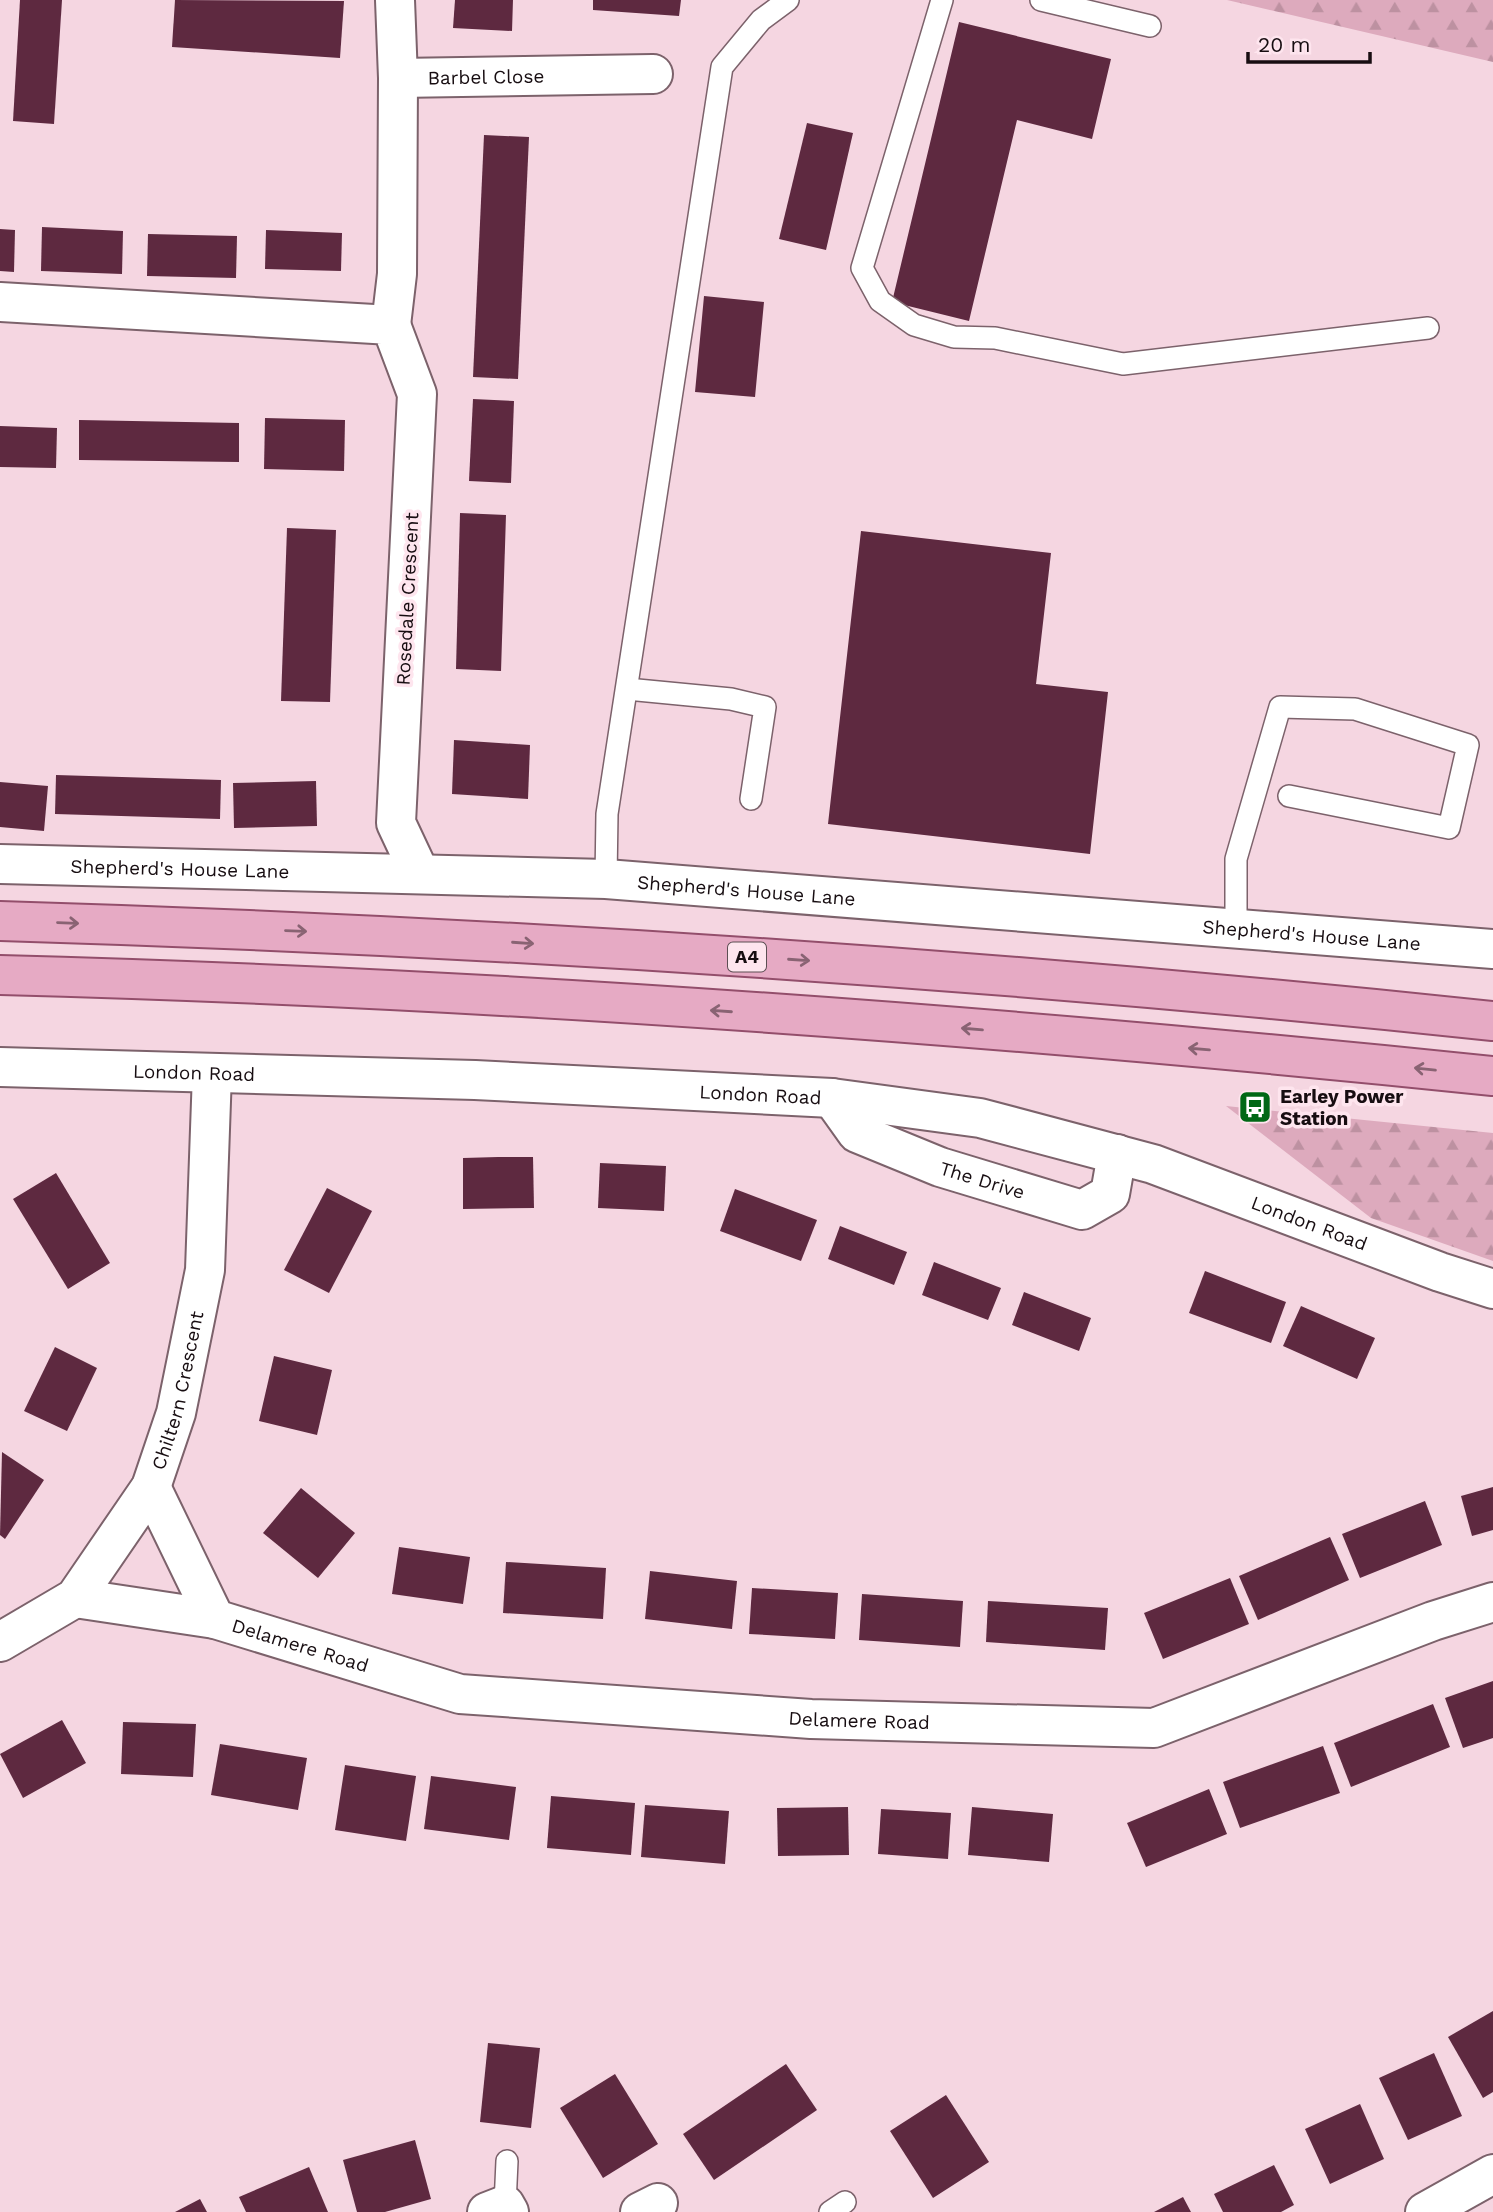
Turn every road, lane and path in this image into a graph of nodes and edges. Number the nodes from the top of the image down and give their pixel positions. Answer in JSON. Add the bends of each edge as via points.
{"nodes":[{"id":1,"x":395,"y":0,"type":"edge"},
{"id":2,"x":788,"y":0,"type":"edge"},
{"id":3,"x":942,"y":0,"type":"edge"},
{"id":4,"x":1041,"y":0,"type":"edge"},
{"id":5,"x":1150,"y":26,"type":"dead end"},
{"id":6,"x":653,"y":74,"type":"dead end"},
{"id":7,"x":398,"y":78,"type":"junction"},
{"id":8,"x":0,"y":302,"type":"edge"},
{"id":9,"x":391,"y":326,"type":"junction"},
{"id":10,"x":1428,"y":328,"type":"dead end"},
{"id":11,"x":627,"y":689,"type":"junction"},
{"id":12,"x":1289,"y":796,"type":"dead end"},
{"id":13,"x":751,"y":799,"type":"dead end"},
{"id":14,"x":0,"y":864,"type":"edge"},
{"id":15,"x":419,"y":872,"type":"junction"},
{"id":16,"x":606,"y":879,"type":"junction"},
{"id":17,"x":0,"y":920,"type":"edge"},
{"id":18,"x":1236,"y":928,"type":"junction"},
{"id":19,"x":1493,"y":949,"type":"edge"},
{"id":20,"x":0,"y":975,"type":"edge"},
{"id":21,"x":1493,"y":1021,"type":"edge"},
{"id":22,"x":0,"y":1067,"type":"edge"},
{"id":23,"x":212,"y":1073,"type":"junction"},
{"id":24,"x":1493,"y":1076,"type":"edge"},
{"id":25,"x":832,"y":1098,"type":"junction"},
{"id":26,"x":1117,"y":1154,"type":"junction"},
{"id":27,"x":1493,"y":1289,"type":"edge"},
{"id":28,"x":151,"y":1487,"type":"junction"},
{"id":29,"x":75,"y":1598,"type":"junction"},
{"id":30,"x":1493,"y":1602,"type":"edge"},
{"id":31,"x":215,"y":1619,"type":"junction"},
{"id":32,"x":0,"y":1643,"type":"edge"},
{"id":33,"x":507,"y":2161,"type":"dead end"},
{"id":34,"x":1493,"y":2174,"type":"edge"},
{"id":35,"x":500,"y":2210,"type":"edge"},
{"id":36,"x":1425,"y":2212,"type":"edge"}],
"edges":[{"from":1,"to":7,"type":"street"},
{"from":2,"to":11,"type":"lane","via":[[761,20],[722,67]]},
{"from":3,"to":10,"type":"lane","via":[[862,268],[880,301],[914,325],[954,337],[995,338],[1123,365]]},
{"from":4,"to":5,"type":"lane"},
{"from":6,"to":7,"type":"street","name":"Barbel Close"},
{"from":7,"to":9,"type":"street","name":"Rosedale Crescent","via":[[397,274]]},
{"from":8,"to":9,"type":"street"},
{"from":9,"to":15,"type":"street","name":"Rosedale Crescent","via":[[417,394],[396,823]]},
{"from":11,"to":13,"type":"lane","via":[[731,699],[765,707]]},
{"from":11,"to":16,"type":"lane","via":[[607,814]]},
{"from":12,"to":18,"type":"lane","via":[[1449,828],[1468,745],[1355,709],[1280,707],[1236,859]]},
{"from":14,"to":15,"type":"street","name":"Shepherd's House Lane"},
{"from":15,"to":16,"type":"street","name":"Shepherd's House Lane"},
{"from":16,"to":18,"type":"street","name":"Shepherd's House Lane"},
{"from":17,"to":21,"type":"main road","number":"A4","one_way":true,"via":[[375,934],[877,965]]},
{"from":18,"to":19,"type":"street","name":"Shepherd's House Lane"},
{"from":24,"to":20,"type":"main road","one_way":true,"via":[[968,1029],[598,1003]]},
{"from":22,"to":23,"type":"street","name":"London Road"},
{"from":23,"to":25,"type":"street","name":"London Road","via":[[475,1080]]},
{"from":23,"to":28,"type":"street","name":"Chiltern Crescent","via":[[205,1270],[176,1413]]},
{"from":25,"to":26,"type":"street","name":"London Road","via":[[980,1118]]},
{"from":25,"to":26,"type":"street","name":"The Drive","via":[[858,1133],[940,1167],[1082,1210],[1110,1194]]},
{"from":26,"to":27,"type":"street","name":"London Road","via":[[1226,1189]]},
{"from":28,"to":29,"type":"street","name":"Chiltern Crescent"},
{"from":28,"to":31,"type":"street","name":"Delamere Road"},
{"from":29,"to":31,"type":"street","name":"Delamere Road"},
{"from":29,"to":32,"type":"street","name":"Chiltern Crescent"},
{"from":30,"to":31,"type":"street","name":"Delamere Road","via":[[1433,1620],[1154,1728],[811,1719],[460,1694]]},
{"from":33,"to":35,"type":"lane"},
{"from":34,"to":36,"type":"street"}]}
